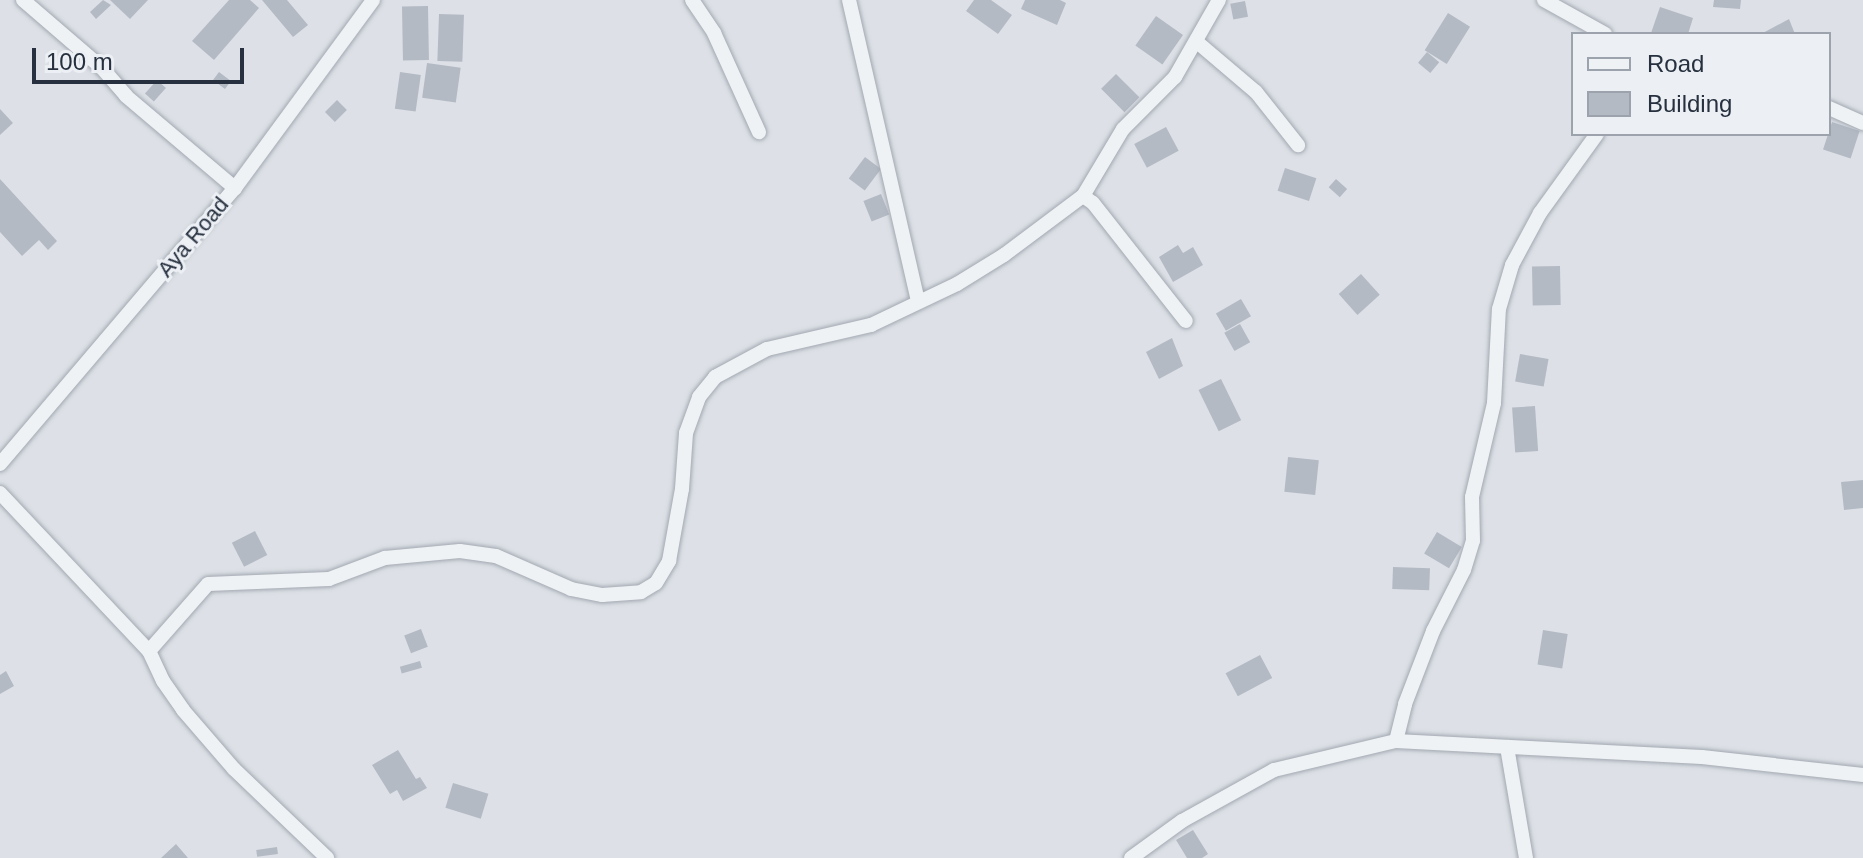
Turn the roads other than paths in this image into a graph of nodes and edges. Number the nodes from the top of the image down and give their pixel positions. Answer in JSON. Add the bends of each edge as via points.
{"nodes":[{"id":1,"x":23,"y":0,"type":"edge"},
{"id":2,"x":373,"y":0,"type":"edge"},
{"id":3,"x":692,"y":0,"type":"edge"},
{"id":4,"x":849,"y":0,"type":"edge"},
{"id":5,"x":1219,"y":0,"type":"edge"},
{"id":6,"x":1544,"y":0,"type":"edge"},
{"id":7,"x":41,"y":5,"type":"edge"},
{"id":8,"x":1601,"y":32,"type":"edge"},
{"id":9,"x":1197,"y":42,"type":"junction"},
{"id":10,"x":1831,"y":109,"type":"edge"},
{"id":11,"x":1863,"y":123,"type":"edge"},
{"id":12,"x":759,"y":132,"type":"dead end"},
{"id":13,"x":1596,"y":136,"type":"edge"},
{"id":14,"x":1298,"y":145,"type":"dead end"},
{"id":15,"x":235,"y":188,"type":"junction"},
{"id":16,"x":1083,"y":196,"type":"junction"},
{"id":17,"x":918,"y":301,"type":"junction"},
{"id":18,"x":1186,"y":321,"type":"dead end"},
{"id":19,"x":3,"y":455,"type":"edge"},
{"id":20,"x":0,"y":493,"type":"edge"},
{"id":21,"x":149,"y":651,"type":"junction"},
{"id":22,"x":1396,"y":741,"type":"junction"},
{"id":23,"x":1507,"y":747,"type":"junction"},
{"id":24,"x":1863,"y":775,"type":"edge"},
{"id":25,"x":327,"y":858,"type":"edge"},
{"id":26,"x":1131,"y":858,"type":"edge"},
{"id":27,"x":1526,"y":858,"type":"edge"}],
"edges":[{"from":1,"to":7,"type":"street"},
{"from":2,"to":15,"type":"street","name":"Aya Road"},
{"from":3,"to":12,"type":"street","via":[[714,33]]},
{"from":4,"to":17,"type":"street"},
{"from":5,"to":9,"type":"street"},
{"from":6,"to":8,"type":"street"},
{"from":7,"to":15,"type":"street","via":[[126,96]]},
{"from":9,"to":14,"type":"street","via":[[1256,92]]},
{"from":9,"to":16,"type":"street","via":[[1175,77],[1123,129]]},
{"from":10,"to":11,"type":"street"},
{"from":13,"to":22,"type":"street","via":[[1540,213],[1512,265],[1499,309],[1494,403],[1472,497],[1473,541],[1433,631]]},
{"from":15,"to":19,"type":"street","name":"Aya Road"},
{"from":16,"to":17,"type":"street","via":[[1004,255]]},
{"from":16,"to":18,"type":"street"},
{"from":17,"to":21,"type":"street","via":[[871,325],[767,349],[715,377],[699,397],[686,433],[669,561],[656,583],[641,592],[602,595],[571,589],[496,556],[460,551],[385,558],[329,579],[208,584]]},
{"from":20,"to":21,"type":"street"},
{"from":21,"to":25,"type":"street","via":[[183,710],[234,769]]},
{"from":22,"to":23,"type":"street"},
{"from":22,"to":26,"type":"street","via":[[1274,770],[1182,821]]},
{"from":23,"to":24,"type":"street","via":[[1702,757]]},
{"from":23,"to":27,"type":"street"}]}
